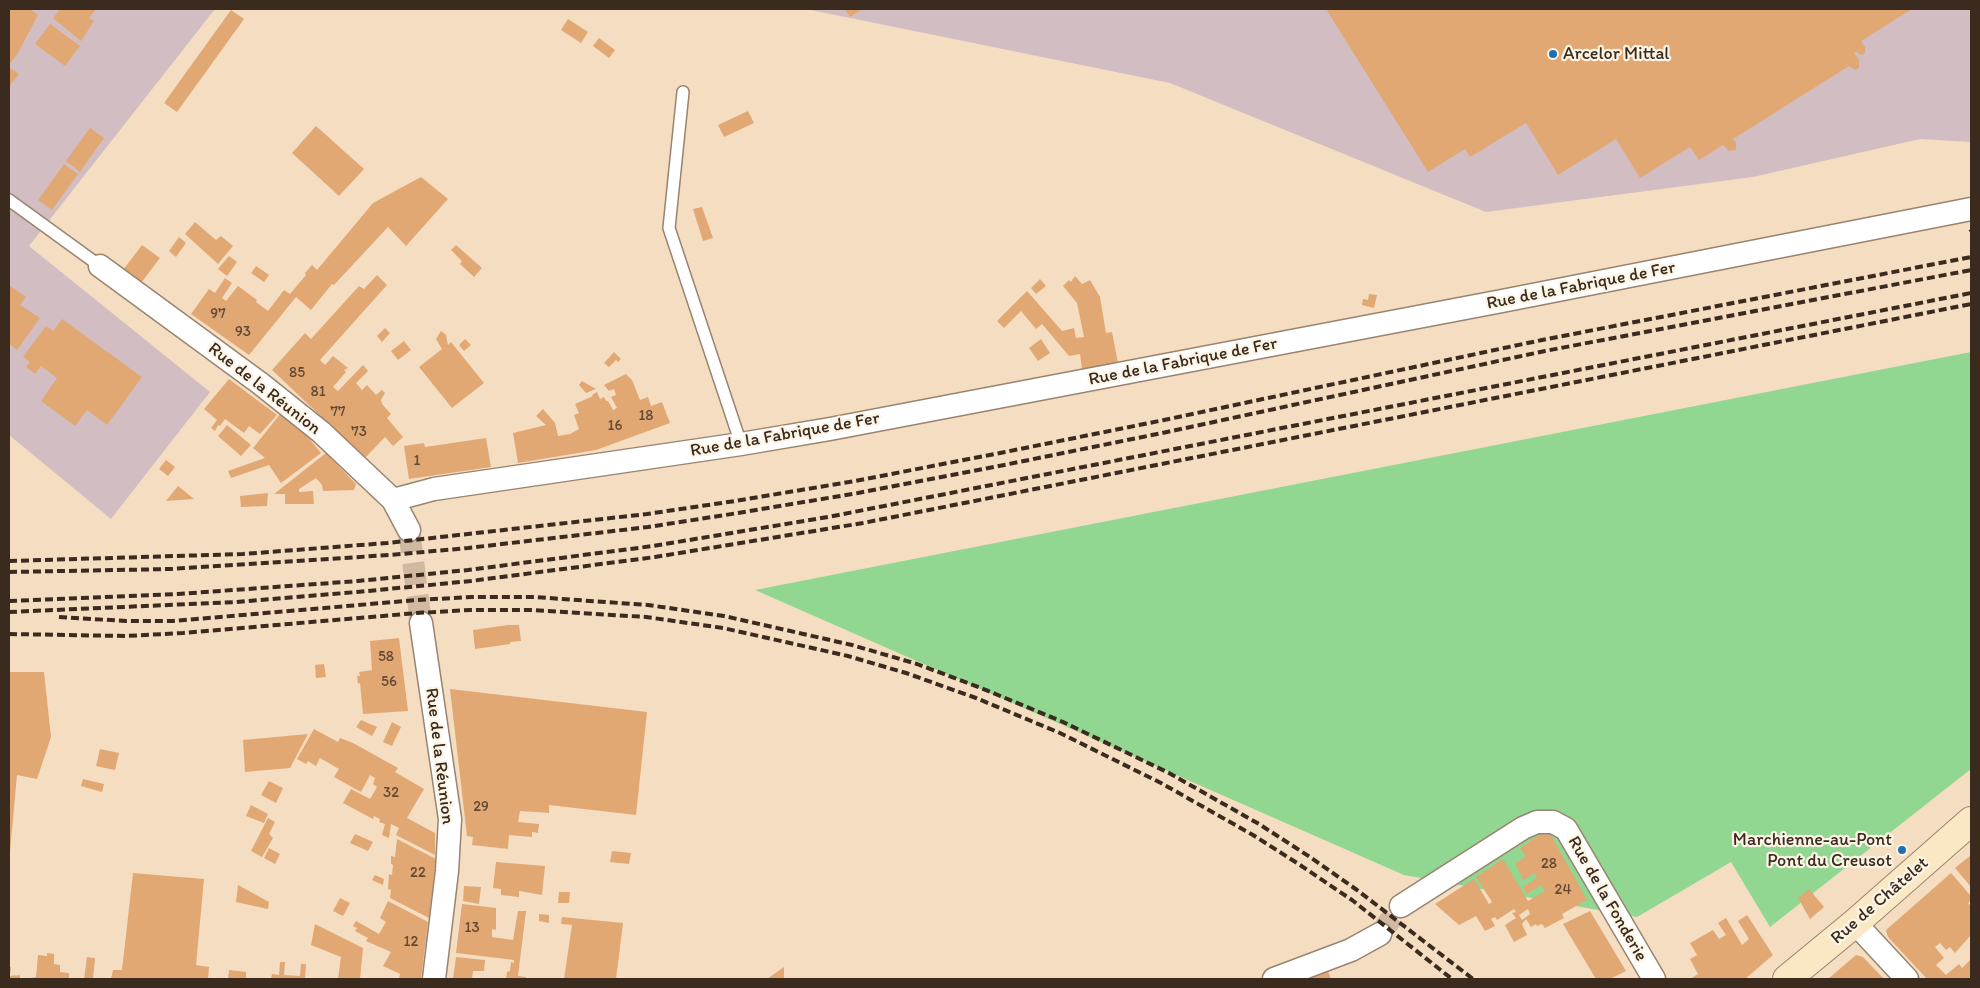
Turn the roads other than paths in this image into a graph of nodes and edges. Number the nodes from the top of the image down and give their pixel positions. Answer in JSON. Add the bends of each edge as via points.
{"nodes":[{"id":1,"x":683,"y":92,"type":"dead end"},
{"id":2,"x":9,"y":200,"type":"edge"},
{"id":3,"x":1971,"y":210,"type":"edge"},
{"id":4,"x":100,"y":266,"type":"joint"},
{"id":5,"x":741,"y":444,"type":"junction"},
{"id":6,"x":393,"y":500,"type":"junction"},
{"id":7,"x":408,"y":530,"type":"tunnel mouth"},
{"id":8,"x":421,"y":623,"type":"tunnel mouth"},
{"id":9,"x":1971,"y":822,"type":"edge"},
{"id":10,"x":1401,"y":906,"type":"tunnel mouth"},
{"id":11,"x":1855,"y":923,"type":"junction"},
{"id":12,"x":1380,"y":934,"type":"tunnel mouth"},
{"id":13,"x":434,"y":979,"type":"edge"},
{"id":14,"x":1274,"y":979,"type":"edge"},
{"id":15,"x":1654,"y":979,"type":"edge"},
{"id":16,"x":1787,"y":979,"type":"edge"},
{"id":17,"x":1908,"y":979,"type":"edge"}],
"edges":[{"from":1,"to":5,"type":"lane","via":[[669,228]]},
{"from":2,"to":4,"type":"lane"},
{"from":3,"to":5,"type":"street","name":"Rue de la Fabrique de Fer"},
{"from":4,"to":6,"type":"street","name":"Rue de la Réunion","via":[[261,384],[320,432]]},
{"from":5,"to":6,"type":"street","name":"Rue de la Fabrique de Fer","via":[[434,489]]},
{"from":6,"to":7,"type":"street","name":"Rue de la Réunion"},
{"from":8,"to":13,"type":"street","name":"Rue de la Réunion","via":[[450,819]]},
{"from":9,"to":11,"type":"main road","name":"Rue de Châtelet"},
{"from":10,"to":15,"type":"street","name":"Rue de la Fonderie","via":[[1522,828],[1537,822],[1553,822],[1566,829]]},
{"from":11,"to":16,"type":"main road","name":"Rue de Châtelet"},
{"from":11,"to":17,"type":"street"},
{"from":12,"to":14,"type":"street","via":[[1351,950]]}]}
